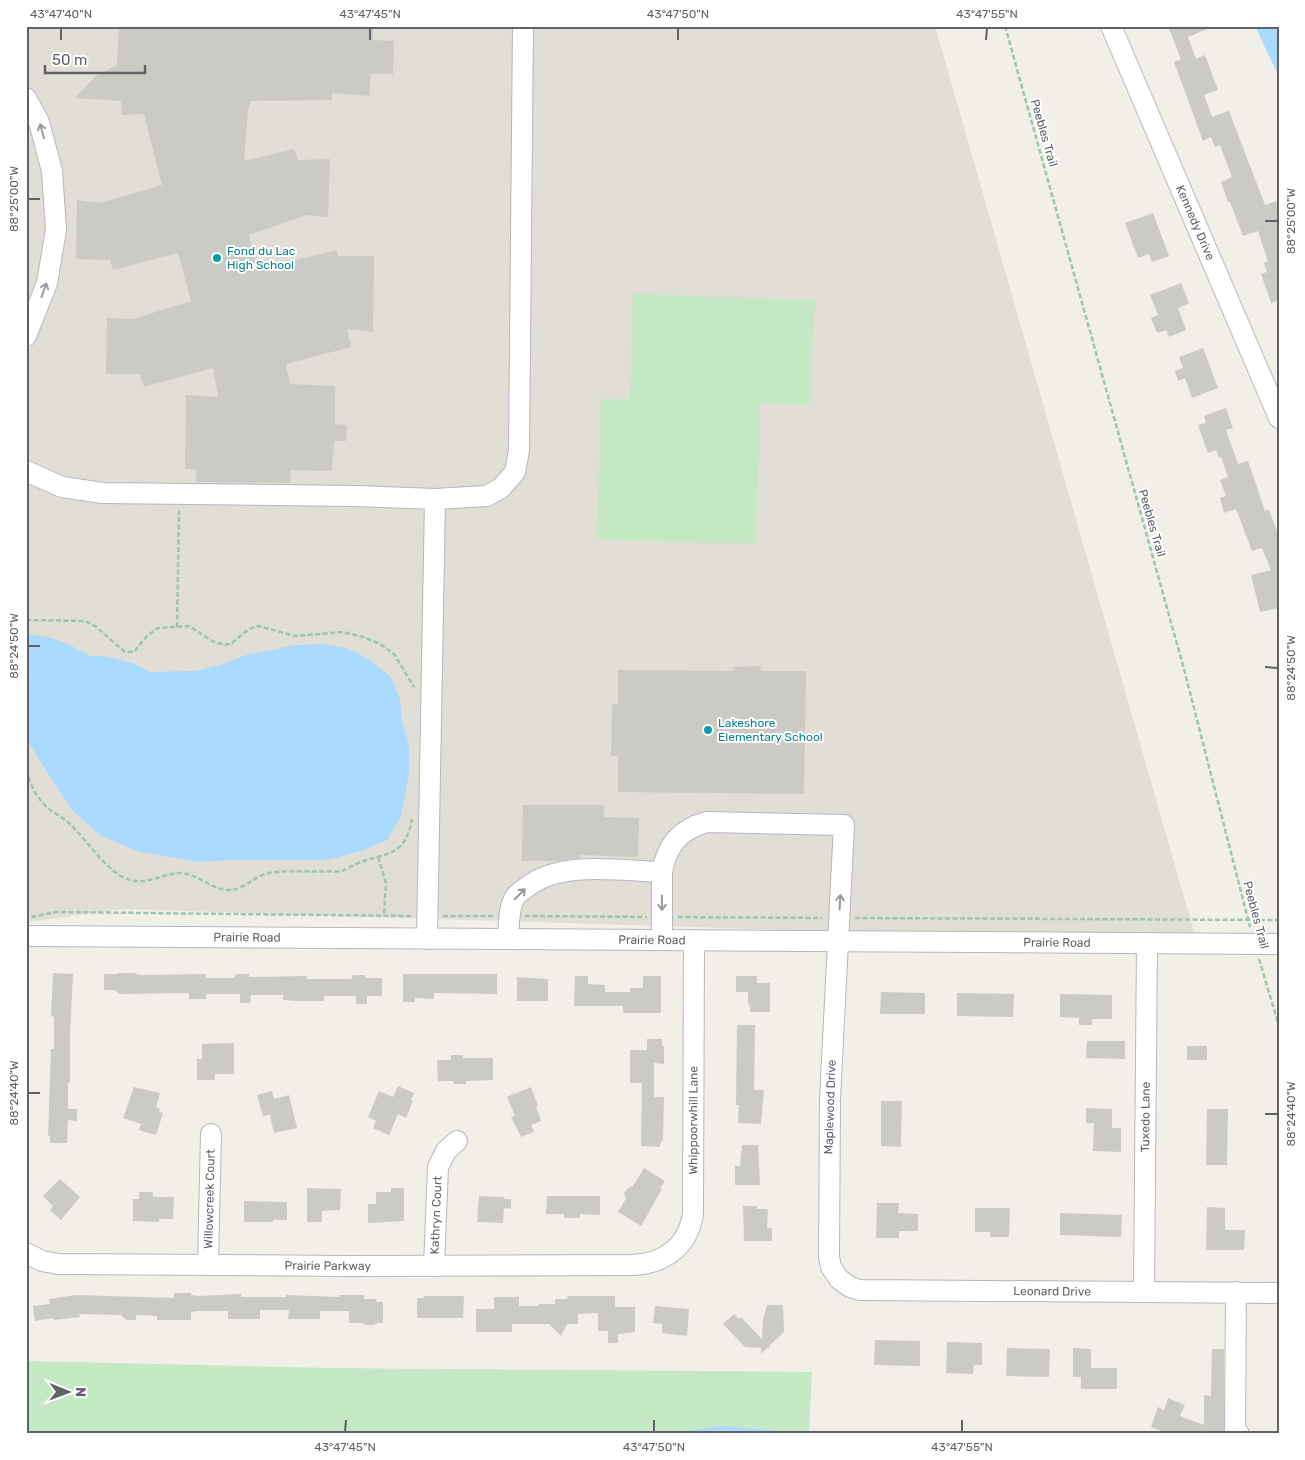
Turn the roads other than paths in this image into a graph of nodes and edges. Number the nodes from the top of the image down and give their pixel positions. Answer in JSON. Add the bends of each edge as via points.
{"nodes":[{"id":1,"x":523,"y":26,"type":"edge"},
{"id":2,"x":1111,"y":26,"type":"edge"},
{"id":3,"x":26,"y":98,"type":"edge"},
{"id":4,"x":26,"y":336,"type":"edge"},
{"id":5,"x":1279,"y":418,"type":"edge"},
{"id":6,"x":26,"y":471,"type":"edge"},
{"id":7,"x":435,"y":499,"type":"junction"},
{"id":8,"x":662,"y":872,"type":"junction"},
{"id":9,"x":27,"y":936,"type":"edge"},
{"id":10,"x":427,"y":939,"type":"junction"},
{"id":11,"x":508,"y":939,"type":"junction"},
{"id":12,"x":662,"y":940,"type":"junction"},
{"id":13,"x":694,"y":940,"type":"junction"},
{"id":14,"x":839,"y":941,"type":"junction"},
{"id":15,"x":1146,"y":943,"type":"junction"},
{"id":16,"x":1279,"y":944,"type":"edge"},
{"id":17,"x":211,"y":1134,"type":"dead end"},
{"id":18,"x":457,"y":1141,"type":"dead end"},
{"id":19,"x":26,"y":1253,"type":"edge"},
{"id":20,"x":208,"y":1265,"type":"junction"},
{"id":21,"x":632,"y":1265,"type":"joint"},
{"id":22,"x":434,"y":1266,"type":"junction"},
{"id":23,"x":834,"y":1271,"type":"joint"},
{"id":24,"x":1144,"y":1291,"type":"junction"},
{"id":25,"x":1236,"y":1292,"type":"junction"},
{"id":26,"x":1279,"y":1293,"type":"edge"},
{"id":27,"x":1239,"y":1434,"type":"edge"}],
"edges":[{"from":1,"to":7,"type":"street","via":[[518,450],[515,472],[487,496]]},
{"from":2,"to":5,"type":"street","name":"Kennedy Drive"},
{"from":4,"to":3,"type":"street","one_way":true,"via":[[47,283],[56,230],[52,171],[39,122]]},
{"from":6,"to":7,"type":"street","via":[[62,487],[103,493]]},
{"from":7,"to":10,"type":"street"},
{"from":11,"to":8,"type":"street","one_way":true,"via":[[509,916],[515,897],[534,881],[575,869]]},
{"from":8,"to":12,"type":"street","one_way":true},
{"from":14,"to":8,"type":"street","name":"Maplewood Drive","one_way":true,"via":[[844,825],[707,822],[695,825],[682,833],[665,856]]},
{"from":9,"to":10,"type":"street","name":"Prairie Road"},
{"from":10,"to":11,"type":"street","name":"Prairie Road"},
{"from":11,"to":12,"type":"street","name":"Prairie Road"},
{"from":12,"to":13,"type":"street","name":"Prairie Road"},
{"from":13,"to":14,"type":"street","name":"Prairie Road"},
{"from":13,"to":21,"type":"street","name":"Whippoorwhill Lane","via":[[692,1221],[683,1242],[672,1253],[655,1262]]},
{"from":14,"to":15,"type":"street","name":"Prairie Road"},
{"from":14,"to":23,"type":"street","name":"Maplewood Drive","via":[[829,1148],[829,1257]]},
{"from":15,"to":16,"type":"street","name":"Prairie Road"},
{"from":15,"to":24,"type":"street","name":"Tuxedo Lane"},
{"from":17,"to":20,"type":"street","name":"Willowcreek Court"},
{"from":18,"to":22,"type":"street","name":"Kathryn Court","via":[[446,1151],[438,1167]]},
{"from":19,"to":20,"type":"street","name":"Prairie Parkway","via":[[58,1264]]},
{"from":20,"to":22,"type":"street","name":"Prairie Parkway"},
{"from":21,"to":22,"type":"street","name":"Prairie Parkway"},
{"from":23,"to":24,"type":"street","name":"Leonard Drive","via":[[843,1283],[860,1290]]},
{"from":24,"to":25,"type":"street","name":"Leonard Drive"},
{"from":25,"to":26,"type":"street","name":"Leonard Drive"},
{"from":25,"to":27,"type":"street","via":[[1235,1430]]}]}
